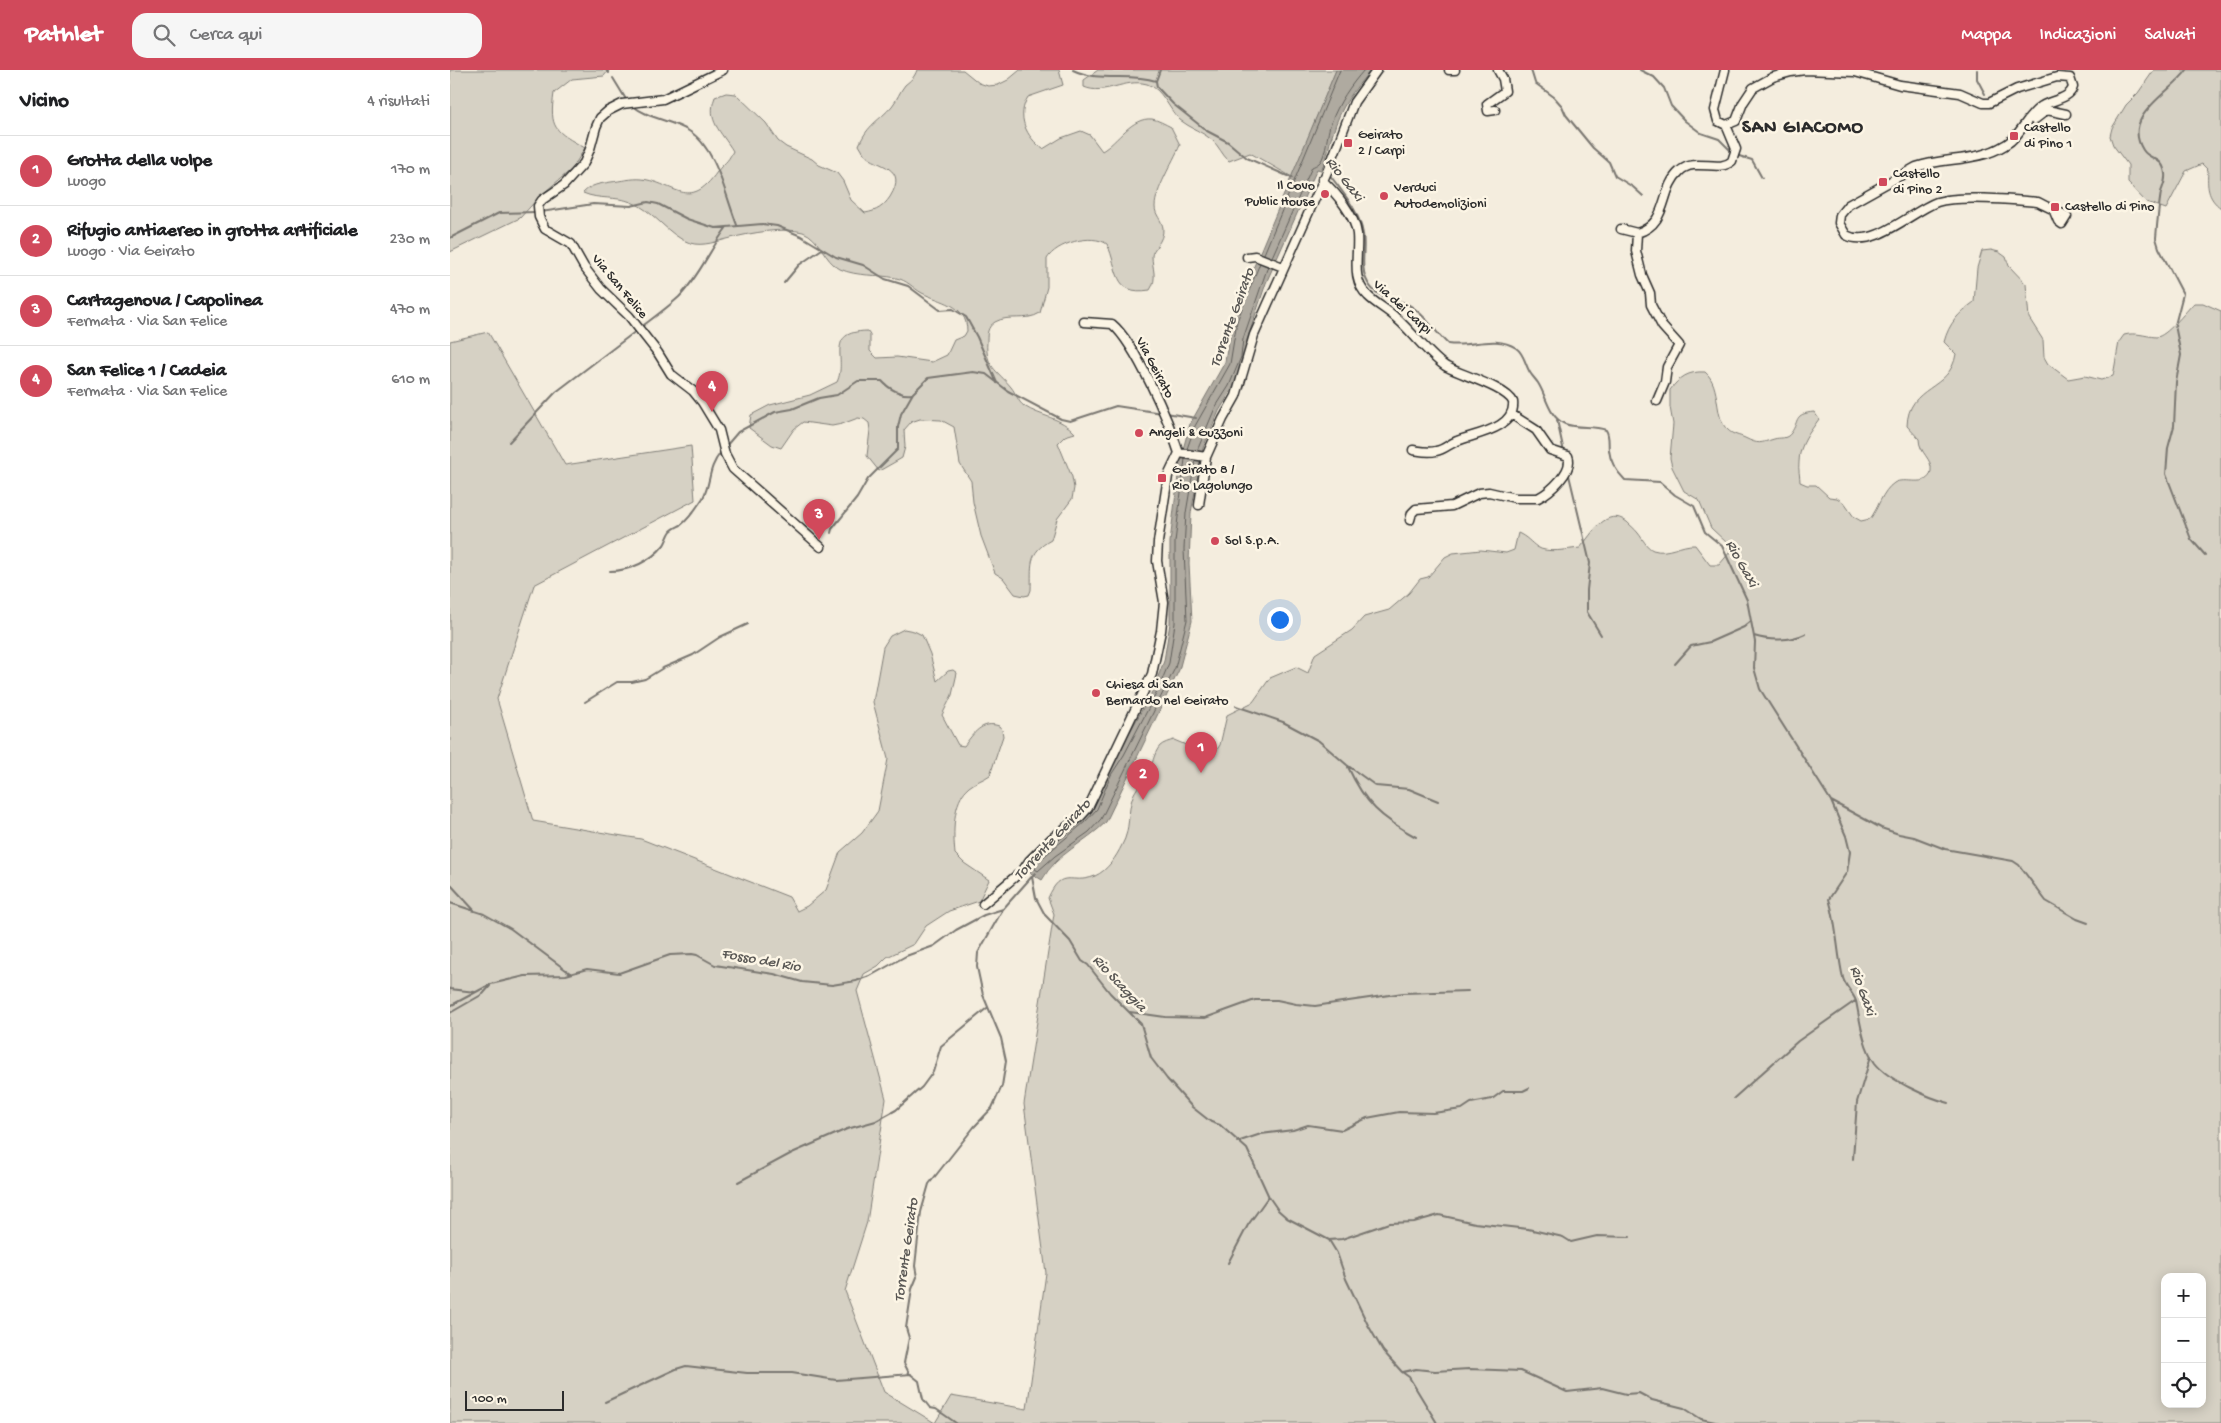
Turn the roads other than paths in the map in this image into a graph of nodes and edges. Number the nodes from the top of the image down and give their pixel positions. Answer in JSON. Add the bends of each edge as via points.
{"nodes":[{"id":1,"x":723,"y":70,"type":"edge"},
{"id":2,"x":1377,"y":70,"type":"edge"},
{"id":3,"x":1449,"y":70,"type":"edge"},
{"id":4,"x":1455,"y":70,"type":"edge"},
{"id":5,"x":1498,"y":70,"type":"edge"},
{"id":6,"x":1725,"y":70,"type":"edge"},
{"id":7,"x":1832,"y":70,"type":"edge"},
{"id":8,"x":1495,"y":110,"type":"dead end"},
{"id":9,"x":2066,"y":114,"type":"dead end"},
{"id":10,"x":2026,"y":123,"type":"junction"},
{"id":11,"x":1726,"y":125,"type":"junction"},
{"id":12,"x":1323,"y":179,"type":"junction"},
{"id":13,"x":2053,"y":210,"type":"dead end"},
{"id":14,"x":1621,"y":229,"type":"dead end"},
{"id":15,"x":1637,"y":233,"type":"junction"},
{"id":16,"x":1251,"y":256,"type":"dead end"},
{"id":17,"x":1280,"y":266,"type":"junction"},
{"id":18,"x":1084,"y":322,"type":"dead end"},
{"id":19,"x":1657,"y":401,"type":"dead end"},
{"id":20,"x":1511,"y":414,"type":"junction"},
{"id":21,"x":1413,"y":450,"type":"dead end"},
{"id":22,"x":1180,"y":453,"type":"junction"},
{"id":23,"x":1204,"y":457,"type":"junction"},
{"id":24,"x":1199,"y":504,"type":"dead end"},
{"id":25,"x":1410,"y":520,"type":"dead end"},
{"id":26,"x":818,"y":544,"type":"dead end"},
{"id":27,"x":983,"y":904,"type":"dead end"}],
"edges":[{"from":1,"to":26,"type":"street","name":"Via San Felice","via":[[663,99],[614,107],[600,118],[584,163],[564,185],[542,200],[538,206],[539,217],[545,229],[571,244],[584,268],[642,332],[671,374],[702,402],[714,419],[732,469]]},
{"from":2,"to":12,"type":"street","via":[[1354,102]]},
{"from":3,"to":4,"type":"street"},
{"from":5,"to":8,"type":"street","via":[[1505,91],[1487,104],[1488,111]]},
{"from":6,"to":11,"type":"street","via":[[1715,110],[1718,121]]},
{"from":7,"to":10,"type":"street","via":[[1960,94],[1989,103],[2025,86],[2057,77],[2070,78],[2073,87],[2070,94],[2039,108]]},
{"from":7,"to":11,"type":"street","via":[[1804,70],[1773,76],[1753,88],[1738,119]]},
{"from":9,"to":10,"type":"street","via":[[2056,110]]},
{"from":10,"to":13,"type":"street","via":[[2004,147],[1972,157],[1916,167],[1856,200],[1842,212],[1840,226],[1849,236],[1863,238],[1890,229],[1924,208],[1946,200],[2038,202]]},
{"from":11,"to":15,"type":"street","via":[[1735,143],[1736,154],[1732,161],[1724,166],[1684,168],[1673,181],[1656,220]]},
{"from":12,"to":17,"type":"street"},
{"from":12,"to":20,"type":"street","name":"Via dei Carpi","via":[[1354,225],[1357,234],[1356,272],[1366,295],[1401,322],[1445,366],[1510,396],[1514,404]]},
{"from":14,"to":15,"type":"street"},
{"from":15,"to":19,"type":"street","via":[[1636,250],[1651,305],[1662,326],[1679,345],[1667,366]]},
{"from":16,"to":17,"type":"street"},
{"from":17,"to":23,"type":"street","via":[[1254,335],[1236,396]]},
{"from":18,"to":22,"type":"street","name":"Via Geirato","via":[[1108,323],[1118,329],[1140,361]]},
{"from":20,"to":21,"type":"street","via":[[1499,426],[1439,451]]},
{"from":20,"to":25,"type":"street","via":[[1536,430],[1550,450],[1568,456],[1569,465],[1560,480],[1538,498],[1479,493],[1452,506],[1416,510]]},
{"from":22,"to":23,"type":"street"},
{"from":22,"to":27,"type":"street","via":[[1168,476],[1158,542],[1157,561],[1164,602],[1152,674],[1088,808]]},
{"from":23,"to":24,"type":"street"}]}
